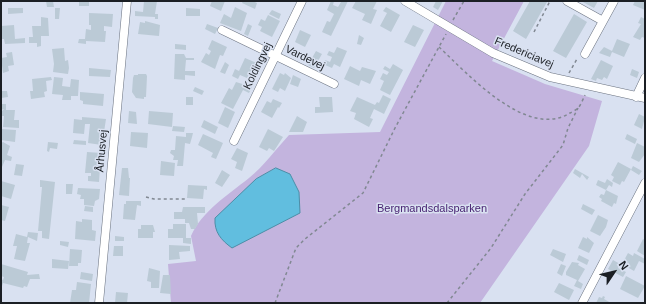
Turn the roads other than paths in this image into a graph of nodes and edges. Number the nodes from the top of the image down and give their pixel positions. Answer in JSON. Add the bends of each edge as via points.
{"nodes":[{"id":1,"x":127,"y":1,"type":"edge"},
{"id":2,"x":302,"y":1,"type":"edge"},
{"id":3,"x":405,"y":1,"type":"edge"},
{"id":4,"x":567,"y":1,"type":"edge"},
{"id":5,"x":614,"y":1,"type":"edge"},
{"id":6,"x":603,"y":21,"type":"junction"},
{"id":7,"x":222,"y":30,"type":"dead end"},
{"id":8,"x":585,"y":54,"type":"road end"},
{"id":9,"x":276,"y":56,"type":"junction"},
{"id":10,"x":645,"y":78,"type":"edge"},
{"id":11,"x":334,"y":84,"type":"dead end"},
{"id":12,"x":636,"y":97,"type":"junction"},
{"id":13,"x":645,"y":98,"type":"edge"},
{"id":14,"x":234,"y":141,"type":"dead end"},
{"id":15,"x":645,"y":183,"type":"edge"},
{"id":16,"x":99,"y":303,"type":"edge"},
{"id":17,"x":582,"y":303,"type":"edge"}],
"edges":[{"from":1,"to":16,"type":"street","name":"Århusvej"},
{"from":2,"to":9,"type":"street","name":"Koldingvej"},
{"from":3,"to":12,"type":"street","name":"Fredericiavej","via":[[493,53],[550,77]]},
{"from":4,"to":6,"type":"street"},
{"from":5,"to":6,"type":"street"},
{"from":6,"to":8,"type":"street"},
{"from":7,"to":9,"type":"street","name":"Vardevej"},
{"from":9,"to":11,"type":"street","name":"Vardevej"},
{"from":9,"to":14,"type":"street","name":"Koldingvej"},
{"from":10,"to":12,"type":"street"},
{"from":12,"to":13,"type":"street","name":"Fredericiavej"},
{"from":15,"to":17,"type":"street"}]}
